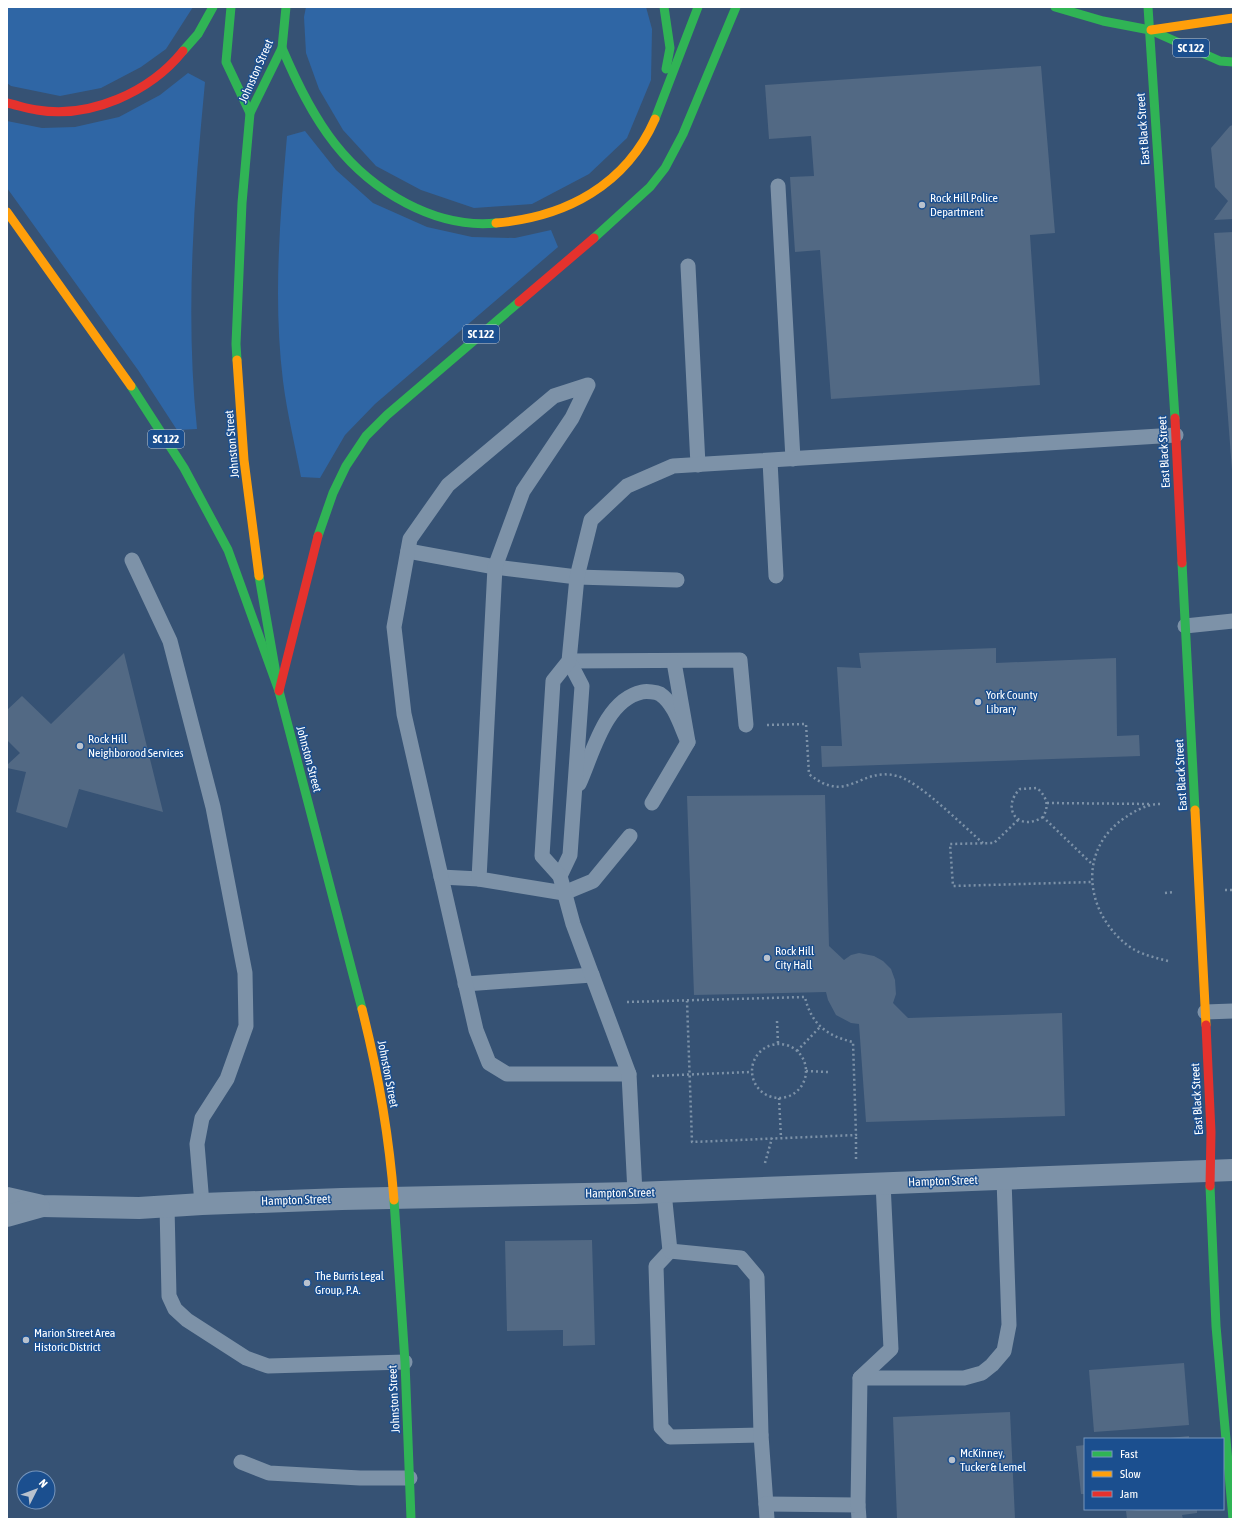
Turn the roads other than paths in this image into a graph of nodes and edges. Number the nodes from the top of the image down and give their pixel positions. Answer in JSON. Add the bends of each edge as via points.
{"nodes":[{"id":1,"x":213,"y":7,"type":"edge"},
{"id":2,"x":231,"y":7,"type":"edge"},
{"id":3,"x":286,"y":7,"type":"edge"},
{"id":4,"x":664,"y":7,"type":"edge"},
{"id":5,"x":698,"y":7,"type":"edge"},
{"id":6,"x":736,"y":7,"type":"edge"},
{"id":7,"x":1055,"y":7,"type":"edge"},
{"id":8,"x":1148,"y":7,"type":"edge"},
{"id":9,"x":1233,"y":18,"type":"edge"},
{"id":10,"x":1150,"y":30,"type":"junction"},
{"id":11,"x":282,"y":48,"type":"junction"},
{"id":12,"x":1233,"y":62,"type":"edge"},
{"id":13,"x":7,"y":104,"type":"edge"},
{"id":14,"x":659,"y":109,"type":"junction"},
{"id":15,"x":250,"y":113,"type":"junction"},
{"id":16,"x":778,"y":186,"type":"dead end"},
{"id":17,"x":7,"y":212,"type":"edge"},
{"id":18,"x":688,"y":266,"type":"dead end"},
{"id":19,"x":1176,"y":435,"type":"junction"},
{"id":20,"x":793,"y":459,"type":"junction"},
{"id":21,"x":770,"y":461,"type":"junction"},
{"id":22,"x":698,"y":465,"type":"junction"},
{"id":23,"x":408,"y":551,"type":"junction"},
{"id":24,"x":132,"y":560,"type":"dead end"},
{"id":25,"x":495,"y":567,"type":"junction"},
{"id":26,"x":776,"y":576,"type":"dead end"},
{"id":27,"x":577,"y":577,"type":"junction"},
{"id":28,"x":677,"y":580,"type":"dead end"},
{"id":29,"x":1233,"y":621,"type":"edge"},
{"id":30,"x":1185,"y":626,"type":"junction"},
{"id":31,"x":569,"y":661,"type":"junction"},
{"id":32,"x":674,"y":662,"type":"junction"},
{"id":33,"x":279,"y":691,"type":"junction"},
{"id":34,"x":746,"y":725,"type":"road end"},
{"id":35,"x":688,"y":742,"type":"junction"},
{"id":36,"x":576,"y":792,"type":"junction"},
{"id":37,"x":652,"y":802,"type":"dead end"},
{"id":38,"x":630,"y":836,"type":"dead end"},
{"id":39,"x":560,"y":876,"type":"junction"},
{"id":40,"x":441,"y":878,"type":"junction"},
{"id":41,"x":479,"y":879,"type":"junction"},
{"id":42,"x":564,"y":893,"type":"junction"},
{"id":43,"x":592,"y":974,"type":"junction"},
{"id":44,"x":465,"y":984,"type":"junction"},
{"id":45,"x":1233,"y":1011,"type":"edge"},
{"id":46,"x":1205,"y":1012,"type":"junction"},
{"id":47,"x":629,"y":1076,"type":"junction"},
{"id":48,"x":1210,"y":1170,"type":"junction"},
{"id":49,"x":1233,"y":1170,"type":"edge"},
{"id":50,"x":1004,"y":1179,"type":"junction"},
{"id":51,"x":882,"y":1183,"type":"junction"},
{"id":52,"x":664,"y":1192,"type":"junction"},
{"id":53,"x":635,"y":1193,"type":"junction"},
{"id":54,"x":7,"y":1198,"type":"edge"},
{"id":55,"x":395,"y":1198,"type":"junction"},
{"id":56,"x":202,"y":1204,"type":"junction"},
{"id":57,"x":42,"y":1206,"type":"junction"},
{"id":58,"x":167,"y":1206,"type":"junction"},
{"id":59,"x":7,"y":1216,"type":"edge"},
{"id":60,"x":670,"y":1251,"type":"junction"},
{"id":61,"x":405,"y":1362,"type":"junction"},
{"id":62,"x":860,"y":1378,"type":"junction"},
{"id":63,"x":1227,"y":1387,"type":"edge"},
{"id":64,"x":762,"y":1435,"type":"junction"},
{"id":65,"x":241,"y":1462,"type":"dead end"},
{"id":66,"x":410,"y":1478,"type":"junction"},
{"id":67,"x":766,"y":1504,"type":"junction"},
{"id":68,"x":858,"y":1512,"type":"edge"},
{"id":69,"x":411,"y":1519,"type":"edge"},
{"id":70,"x":767,"y":1519,"type":"edge"},
{"id":71,"x":1233,"y":1519,"type":"edge"}],
"edges":[{"from":1,"to":13,"type":"main road","via":[[194,39],[180,56],[160,74],[130,94],[103,105],[74,111],[44,112]]},
{"from":2,"to":15,"type":"main road","via":[[226,62]]},
{"from":3,"to":11,"type":"main road","name":"Johnston Street"},
{"from":4,"to":14,"type":"main road","via":[[670,48]]},
{"from":5,"to":14,"type":"main road"},
{"from":6,"to":33,"type":"main road","number":"SC 122","via":[[684,134],[665,168],[650,187],[366,436],[346,466],[321,524]]},
{"from":7,"to":10,"type":"main road","number":"SC 122","via":[[1103,21]]},
{"from":8,"to":10,"type":"main road","name":"East Black Street"},
{"from":9,"to":10,"type":"main road","number":"SC 122"},
{"from":10,"to":12,"type":"main road","number":"SC 122","via":[[1220,61]]},
{"from":10,"to":19,"type":"main road","name":"East Black Street"},
{"from":11,"to":14,"type":"main road","via":[[312,110],[335,143],[359,169],[386,190],[414,205],[441,217],[472,224],[530,220],[558,211],[588,195],[608,182],[630,161],[647,136]]},
{"from":11,"to":15,"type":"main road","name":"Johnston Street"},
{"from":15,"to":33,"type":"main road","name":"Johnston Street","via":[[242,202],[236,344],[244,460],[258,571]]},
{"from":16,"to":20,"type":"lane"},
{"from":17,"to":33,"type":"main road","number":"SC 122","via":[[142,402],[184,468],[228,550]]},
{"from":18,"to":22,"type":"lane"},
{"from":19,"to":20,"type":"lane"},
{"from":19,"to":30,"type":"main road","name":"East Black Street"},
{"from":20,"to":21,"type":"lane"},
{"from":21,"to":22,"type":"lane"},
{"from":21,"to":26,"type":"lane"},
{"from":22,"to":27,"type":"lane","via":[[673,466],[627,486],[591,520]]},
{"from":23,"to":25,"type":"lane"},
{"from":23,"to":25,"type":"lane","via":[[410,539],[448,485],[554,396],[588,385],[572,418],[523,491]]},
{"from":23,"to":40,"type":"lane","via":[[394,627],[404,714]]},
{"from":24,"to":56,"type":"lane","via":[[170,641],[213,808],[245,973],[246,1026],[227,1079],[202,1118],[197,1144]]},
{"from":25,"to":27,"type":"lane"},
{"from":25,"to":41,"type":"lane"},
{"from":27,"to":28,"type":"lane"},
{"from":27,"to":31,"type":"lane"},
{"from":29,"to":30,"type":"lane"},
{"from":30,"to":46,"type":"main road","name":"East Black Street"},
{"from":31,"to":32,"type":"lane"},
{"from":31,"to":36,"type":"lane","via":[[582,686]]},
{"from":31,"to":39,"type":"lane","via":[[553,681],[542,856]]},
{"from":32,"to":34,"type":"lane","via":[[740,660]]},
{"from":32,"to":35,"type":"lane"},
{"from":33,"to":55,"type":"main road","name":"Johnston Street","via":[[374,1055],[390,1147]]},
{"from":35,"to":36,"type":"lane","via":[[672,707],[660,694],[634,694],[614,709],[605,723]]},
{"from":35,"to":37,"type":"lane"},
{"from":36,"to":39,"type":"lane","via":[[570,855]]},
{"from":38,"to":42,"type":"lane","via":[[593,881]]},
{"from":39,"to":42,"type":"lane"},
{"from":40,"to":41,"type":"lane"},
{"from":40,"to":44,"type":"lane"},
{"from":41,"to":42,"type":"lane"},
{"from":42,"to":43,"type":"lane"},
{"from":43,"to":44,"type":"lane"},
{"from":43,"to":47,"type":"lane"},
{"from":44,"to":47,"type":"lane","via":[[476,1030],[489,1063],[507,1074]]},
{"from":45,"to":46,"type":"lane"},
{"from":46,"to":48,"type":"main road","name":"East Black Street","via":[[1211,1132]]},
{"from":47,"to":53,"type":"lane"},
{"from":48,"to":49,"type":"street","name":"Hampton Street"},
{"from":48,"to":50,"type":"street","name":"Hampton Street"},
{"from":48,"to":63,"type":"main road","name":"East Black Street","via":[[1210,1208]]},
{"from":50,"to":51,"type":"street","name":"Hampton Street"},
{"from":50,"to":62,"type":"lane","via":[[1009,1325],[1004,1351],[992,1366],[982,1373],[964,1378]]},
{"from":51,"to":52,"type":"street","name":"Hampton Street"},
{"from":51,"to":62,"type":"lane","via":[[891,1349]]},
{"from":52,"to":53,"type":"street","name":"Hampton Street"},
{"from":52,"to":60,"type":"lane"},
{"from":53,"to":55,"type":"street","name":"Hampton Street"},
{"from":54,"to":57,"type":"street","name":"Hampton Street"},
{"from":55,"to":56,"type":"street","name":"Hampton Street"},
{"from":55,"to":61,"type":"main road","name":"Johnston Street"},
{"from":56,"to":58,"type":"street","name":"Hampton Street"},
{"from":57,"to":58,"type":"street","name":"Hampton Street"},
{"from":57,"to":59,"type":"street"},
{"from":58,"to":61,"type":"lane","via":[[170,1296],[175,1309],[187,1320],[246,1358],[268,1366]]},
{"from":60,"to":64,"type":"lane","via":[[741,1258],[757,1277]]},
{"from":60,"to":64,"type":"lane","via":[[656,1266],[661,1427],[670,1437]]},
{"from":61,"to":66,"type":"main road","name":"Johnston Street"},
{"from":62,"to":68,"type":"lane"},
{"from":63,"to":71,"type":"main road","name":"East Black Street"},
{"from":64,"to":67,"type":"lane"},
{"from":65,"to":66,"type":"lane","via":[[269,1473]]},
{"from":66,"to":69,"type":"main road","name":"Johnston Street"},
{"from":67,"to":68,"type":"lane"},
{"from":67,"to":70,"type":"lane"}]}
